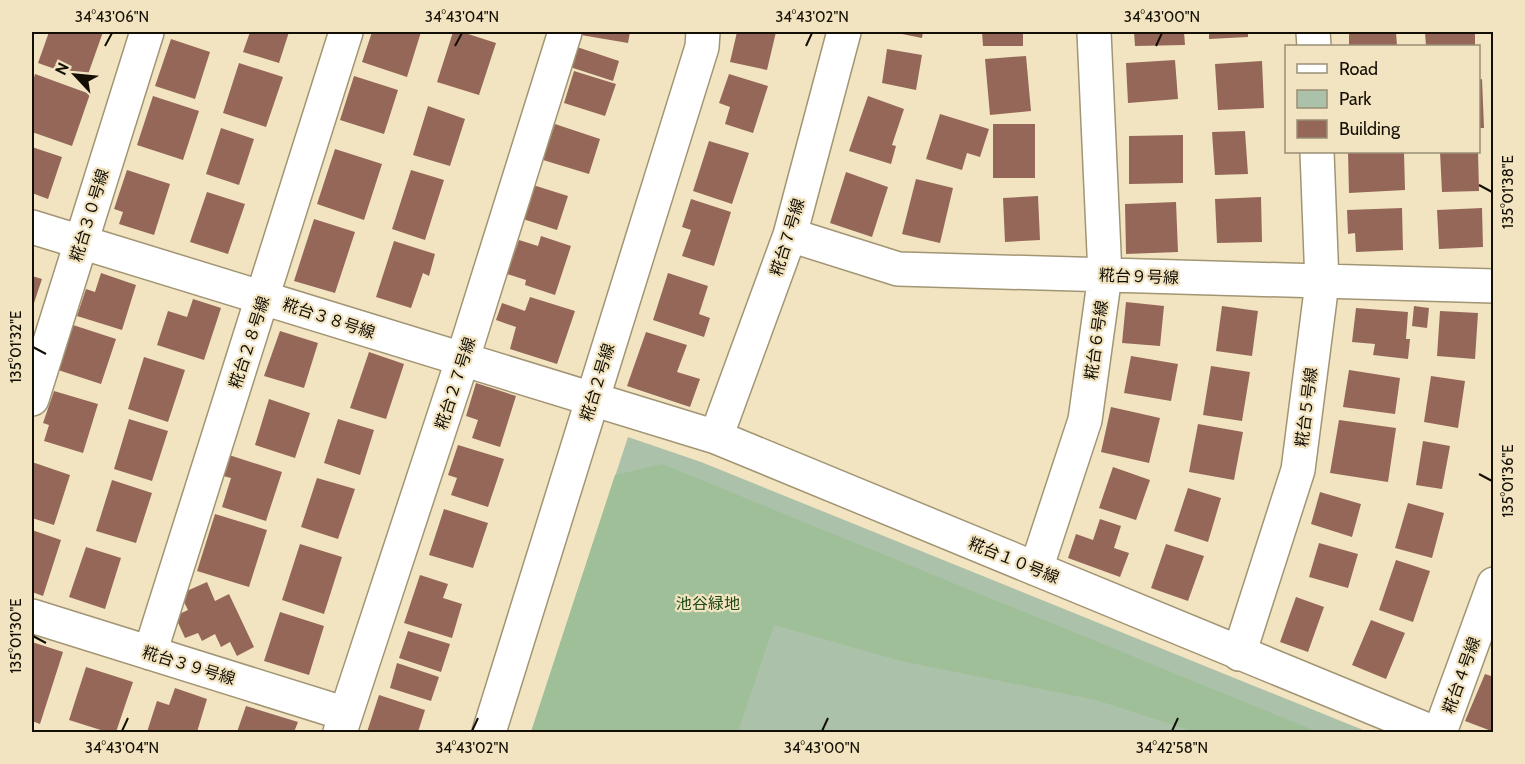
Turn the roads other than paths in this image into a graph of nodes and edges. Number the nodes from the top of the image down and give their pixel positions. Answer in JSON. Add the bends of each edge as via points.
{"nodes":[{"id":1,"x":147,"y":32,"type":"edge"},
{"id":2,"x":346,"y":32,"type":"edge"},
{"id":3,"x":565,"y":32,"type":"edge"},
{"id":4,"x":703,"y":32,"type":"edge"},
{"id":5,"x":844,"y":32,"type":"edge"},
{"id":6,"x":1094,"y":32,"type":"edge"},
{"id":7,"x":1317,"y":153,"type":"edge"},
{"id":8,"x":32,"y":227,"type":"edge"},
{"id":9,"x":790,"y":236,"type":"junction"},
{"id":10,"x":81,"y":242,"type":"junction"},
{"id":11,"x":1105,"y":275,"type":"junction"},
{"id":12,"x":1322,"y":283,"type":"junction"},
{"id":13,"x":1494,"y":286,"type":"edge"},
{"id":14,"x":263,"y":297,"type":"junction"},
{"id":15,"x":462,"y":361,"type":"junction"},
{"id":16,"x":592,"y":398,"type":"junction"},
{"id":17,"x":32,"y":399,"type":"edge"},
{"id":18,"x":716,"y":438,"type":"junction"},
{"id":19,"x":1036,"y":569,"type":"junction"},
{"id":20,"x":1494,"y":584,"type":"edge"},
{"id":21,"x":32,"y":616,"type":"edge"},
{"id":22,"x":150,"y":653,"type":"junction"},
{"id":23,"x":1239,"y":654,"type":"junction"},
{"id":24,"x":343,"y":723,"type":"edge"},
{"id":25,"x":489,"y":732,"type":"edge"},
{"id":26,"x":1432,"y":732,"type":"edge"},
{"id":27,"x":1440,"y":732,"type":"edge"}],
"edges":[{"from":1,"to":10,"type":"street","name":"糀台３０号線"},
{"from":2,"to":14,"type":"street","name":"糀台２８号線"},
{"from":3,"to":15,"type":"street","name":"糀台２７号線"},
{"from":4,"to":16,"type":"street","name":"糀台２号線","via":[[702,47]]},
{"from":5,"to":9,"type":"street","name":"糀台７号線"},
{"from":6,"to":11,"type":"street","name":"糀台６号線"},
{"from":7,"to":12,"type":"street","name":"糀台５号線"},
{"from":8,"to":10,"type":"street","name":"糀台３８号線"},
{"from":9,"to":11,"type":"street","name":"糀台９号線","via":[[898,269]]},
{"from":9,"to":18,"type":"street","name":"糀台７号線"},
{"from":10,"to":14,"type":"street","name":"糀台３８号線"},
{"from":10,"to":17,"type":"street","name":"糀台３０号線"},
{"from":11,"to":12,"type":"street","name":"糀台９号線"},
{"from":11,"to":19,"type":"street","name":"糀台６号線","via":[[1085,420]]},
{"from":12,"to":13,"type":"street","name":"糀台９号線"},
{"from":12,"to":23,"type":"street","name":"糀台５号線","via":[[1298,470]]},
{"from":14,"to":15,"type":"street","name":"糀台３８号線"},
{"from":14,"to":22,"type":"street","name":"糀台２８号線"},
{"from":15,"to":16,"type":"street","name":"糀台３８号線"},
{"from":15,"to":24,"type":"street","name":"糀台２７号線"},
{"from":16,"to":18,"type":"street","name":"糀台１０号線"},
{"from":16,"to":25,"type":"street","name":"糀台２号線"},
{"from":18,"to":19,"type":"street","name":"糀台１０号線"},
{"from":19,"to":23,"type":"street","name":"糀台１０号線"},
{"from":20,"to":27,"type":"street","name":"糀台４号線"},
{"from":21,"to":22,"type":"street","name":"糀台３９号線"},
{"from":22,"to":24,"type":"street","name":"糀台３９号線"},
{"from":23,"to":26,"type":"street","name":"糀台１０号線"}]}
